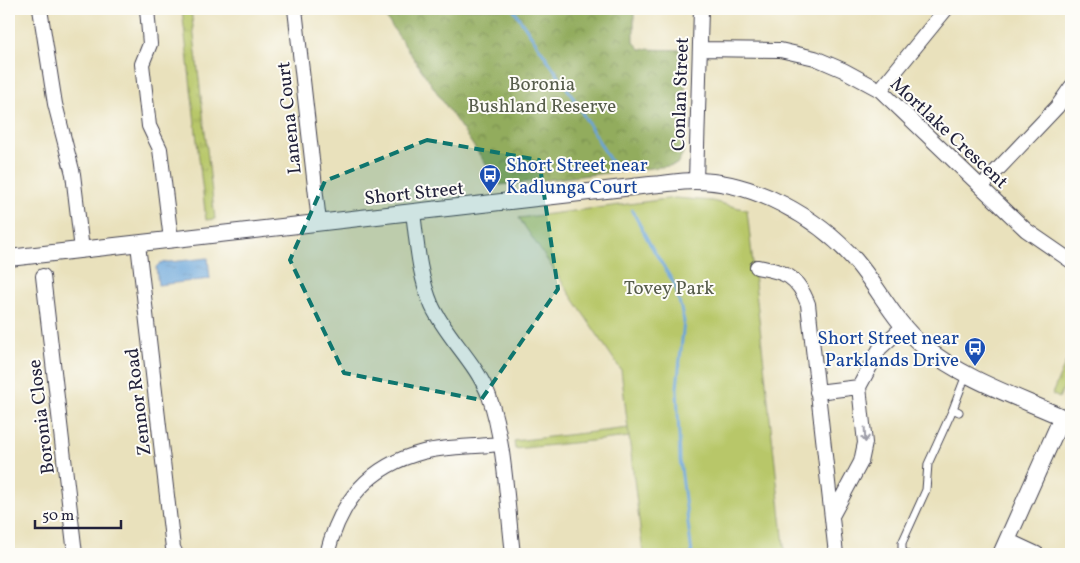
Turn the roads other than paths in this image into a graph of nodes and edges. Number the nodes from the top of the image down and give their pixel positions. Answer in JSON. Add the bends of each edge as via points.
{"nodes":[{"id":1,"x":40,"y":9,"type":"edge"},
{"id":2,"x":147,"y":9,"type":"edge"},
{"id":3,"x":295,"y":9,"type":"edge"},
{"id":4,"x":702,"y":9,"type":"edge"},
{"id":5,"x":946,"y":9,"type":"edge"},
{"id":6,"x":700,"y":49,"type":"junction"},
{"id":7,"x":1071,"y":87,"type":"edge"},
{"id":8,"x":880,"y":90,"type":"junction"},
{"id":9,"x":696,"y":181,"type":"junction"},
{"id":10,"x":981,"y":188,"type":"junction"},
{"id":11,"x":413,"y":212,"type":"junction"},
{"id":12,"x":319,"y":222,"type":"junction"},
{"id":13,"x":171,"y":240,"type":"junction"},
{"id":14,"x":138,"y":244,"type":"junction"},
{"id":15,"x":82,"y":250,"type":"junction"},
{"id":16,"x":9,"y":258,"type":"edge"},
{"id":17,"x":1071,"y":261,"type":"edge"},
{"id":18,"x":757,"y":267,"type":"dead end"},
{"id":19,"x":43,"y":276,"type":"dead end"},
{"id":20,"x":903,"y":327,"type":"junction"},
{"id":21,"x":966,"y":375,"type":"junction"},
{"id":22,"x":859,"y":387,"type":"junction"},
{"id":23,"x":817,"y":392,"type":"junction"},
{"id":24,"x":1067,"y":419,"type":"edge"},
{"id":25,"x":500,"y":444,"type":"junction"},
{"id":26,"x":832,"y":516,"type":"junction"},
{"id":27,"x":1005,"y":548,"type":"edge"},
{"id":28,"x":75,"y":554,"type":"edge"},
{"id":29,"x":176,"y":554,"type":"edge"},
{"id":30,"x":328,"y":554,"type":"edge"},
{"id":31,"x":513,"y":554,"type":"edge"},
{"id":32,"x":836,"y":554,"type":"edge"},
{"id":33,"x":906,"y":554,"type":"edge"},
{"id":34,"x":1037,"y":554,"type":"edge"}],
"edges":[{"from":1,"to":15,"type":"street","via":[[55,104],[73,174]]},
{"from":2,"to":13,"type":"street","via":[[150,44],[142,64],[149,126],[160,149]]},
{"from":3,"to":12,"type":"street","name":"Lanena Court"},
{"from":4,"to":6,"type":"street","name":"Conlan Street"},
{"from":5,"to":8,"type":"street"},
{"from":6,"to":8,"type":"street","name":"Mortlake Crescent","via":[[780,50],[815,58]]},
{"from":6,"to":9,"type":"street","name":"Conlan Street"},
{"from":7,"to":10,"type":"street","via":[[1057,107]]},
{"from":8,"to":10,"type":"street","name":"Mortlake Crescent"},
{"from":9,"to":11,"type":"street","name":"Short Street"},
{"from":9,"to":20,"type":"street","name":"Short Street","via":[[721,184],[774,201],[827,233],[855,260]]},
{"from":10,"to":17,"type":"street","name":"Mortlake Crescent","via":[[1026,230]]},
{"from":11,"to":12,"type":"street","name":"Short Street"},
{"from":11,"to":25,"type":"street","via":[[422,274],[432,306],[478,371],[497,421]]},
{"from":12,"to":13,"type":"street","name":"Short Street"},
{"from":13,"to":14,"type":"street","name":"Short Street"},
{"from":14,"to":15,"type":"street","name":"Short Street"},
{"from":14,"to":29,"type":"street","name":"Zennor Road"},
{"from":15,"to":16,"type":"street","name":"Short Street"},
{"from":18,"to":23,"type":"street","via":[[782,271],[803,290],[810,318]]},
{"from":19,"to":28,"type":"street","name":"Boronia Close"},
{"from":20,"to":21,"type":"street","name":"Short Street","via":[[922,346]]},
{"from":20,"to":22,"type":"street","via":[[880,348]]},
{"from":21,"to":24,"type":"street","name":"Short Street"},
{"from":21,"to":33,"type":"lane","via":[[956,410],[928,464],[926,490],[902,543]]},
{"from":22,"to":23,"type":"street"},
{"from":22,"to":26,"type":"street","one_way":true,"via":[[866,442],[861,462]]},
{"from":23,"to":26,"type":"street"},
{"from":24,"to":27,"type":"street"},
{"from":25,"to":30,"type":"street","via":[[424,452],[393,462],[366,481],[347,503],[333,529]]},
{"from":25,"to":31,"type":"street"},
{"from":26,"to":32,"type":"street"},
{"from":27,"to":34,"type":"street"}]}
